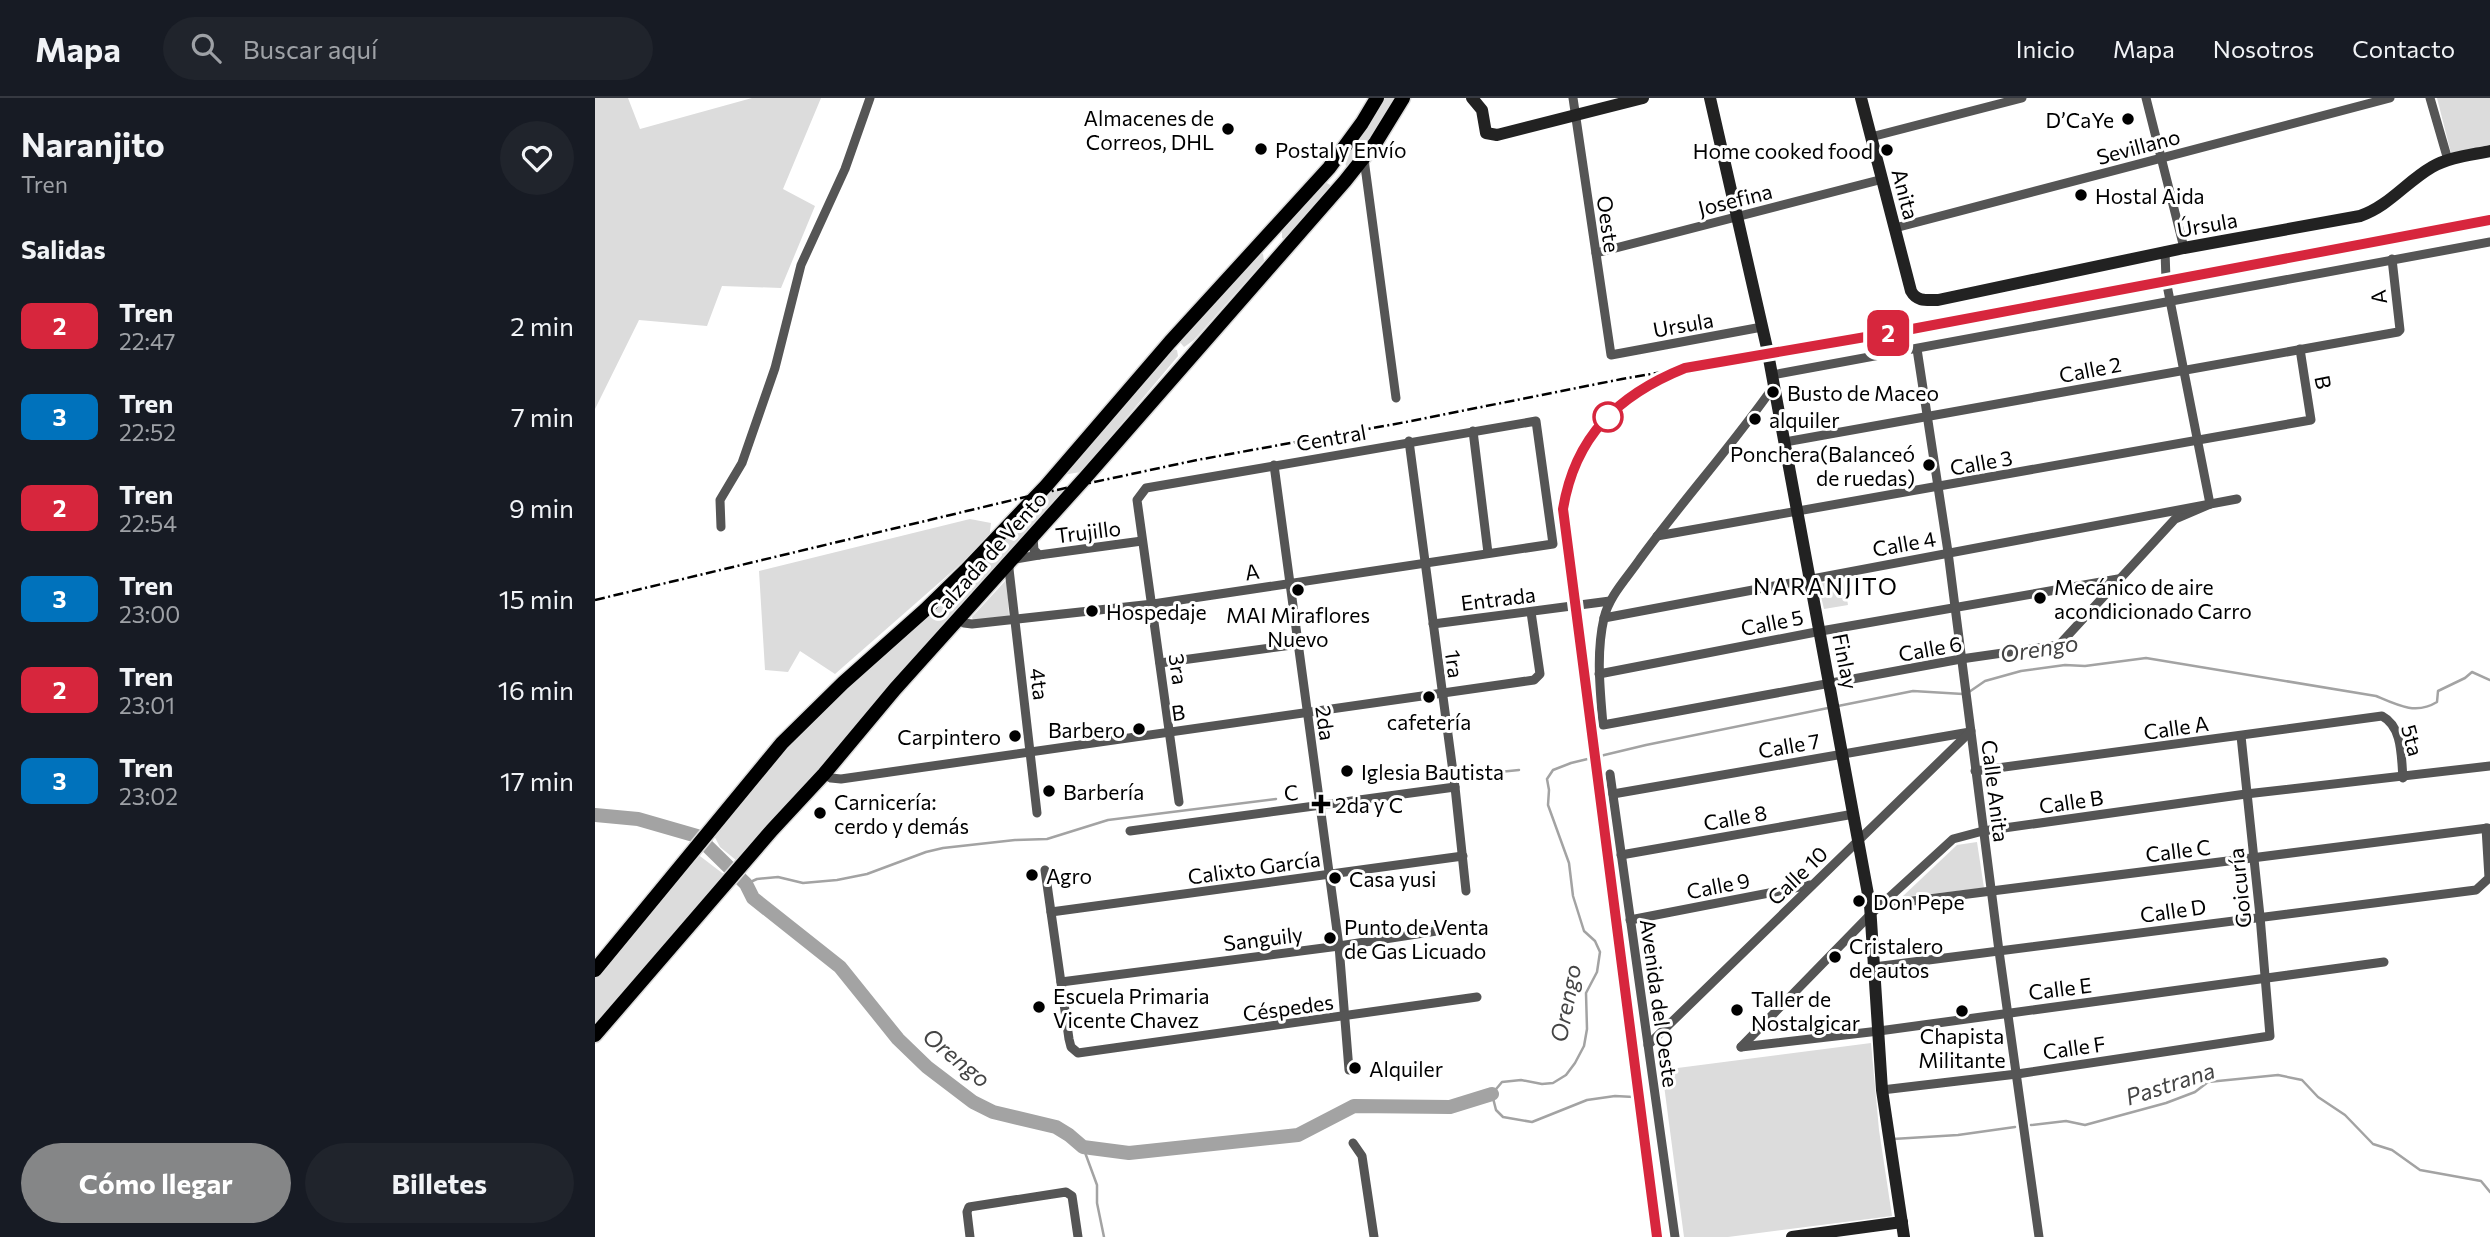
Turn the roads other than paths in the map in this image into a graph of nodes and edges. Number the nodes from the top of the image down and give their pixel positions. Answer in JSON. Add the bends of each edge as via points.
{"nodes":[{"id":1,"x":870,"y":98,"type":"edge"},
{"id":2,"x":1377,"y":98,"type":"edge"},
{"id":3,"x":1403,"y":98,"type":"edge"},
{"id":4,"x":1472,"y":98,"type":"edge"},
{"id":5,"x":1573,"y":98,"type":"edge"},
{"id":6,"x":1643,"y":98,"type":"edge"},
{"id":7,"x":1710,"y":98,"type":"edge"},
{"id":8,"x":1861,"y":98,"type":"edge"},
{"id":9,"x":2022,"y":98,"type":"edge"},
{"id":10,"x":2146,"y":98,"type":"edge"},
{"id":11,"x":2390,"y":98,"type":"edge"},
{"id":12,"x":2430,"y":98,"type":"edge"},
{"id":13,"x":1575,"y":116,"type":"junction"},
{"id":14,"x":1871,"y":137,"type":"junction"},
{"id":15,"x":2490,"y":151,"type":"edge"},
{"id":16,"x":2162,"y":157,"type":"junction"},
{"id":17,"x":1364,"y":159,"type":"junction"},
{"id":18,"x":2448,"y":160,"type":"junction"},
{"id":19,"x":1883,"y":179,"type":"junction"},
{"id":20,"x":1737,"y":216,"type":"junction"},
{"id":21,"x":1895,"y":228,"type":"junction"},
{"id":22,"x":1264,"y":238,"type":"junction"},
{"id":23,"x":2490,"y":242,"type":"edge"},
{"id":24,"x":2183,"y":248,"type":"junction"},
{"id":25,"x":2165,"y":251,"type":"junction"},
{"id":26,"x":1596,"y":253,"type":"junction"},
{"id":27,"x":1280,"y":254,"type":"junction"},
{"id":28,"x":2392,"y":260,"type":"junction"},
{"id":29,"x":1917,"y":298,"type":"joint"},
{"id":30,"x":2171,"y":302,"type":"junction"},
{"id":31,"x":1762,"y":327,"type":"junction"},
{"id":32,"x":2400,"y":330,"type":"joint"},
{"id":33,"x":1170,"y":342,"type":"junction"},
{"id":34,"x":1917,"y":349,"type":"junction"},
{"id":35,"x":2300,"y":349,"type":"junction"},
{"id":36,"x":1611,"y":355,"type":"joint"},
{"id":37,"x":1190,"y":358,"type":"junction"},
{"id":38,"x":2183,"y":369,"type":"junction"},
{"id":39,"x":1773,"y":381,"type":"junction"},
{"id":40,"x":1396,"y":398,"type":"dead end"},
{"id":41,"x":1927,"y":417,"type":"junction"},
{"id":42,"x":2311,"y":420,"type":"joint"},
{"id":43,"x":1473,"y":431,"type":"junction"},
{"id":44,"x":2198,"y":440,"type":"junction"},
{"id":45,"x":1409,"y":441,"type":"junction"},
{"id":46,"x":1785,"y":442,"type":"junction"},
{"id":47,"x":1274,"y":465,"type":"junction"},
{"id":48,"x":1938,"y":488,"type":"junction"},
{"id":49,"x":2237,"y":499,"type":"dead end"},
{"id":50,"x":1137,"y":500,"type":"joint"},
{"id":51,"x":2210,"y":504,"type":"junction"},
{"id":52,"x":1799,"y":512,"type":"junction"},
{"id":53,"x":721,"y":527,"type":"dead end"},
{"id":54,"x":1033,"y":535,"type":"junction"},
{"id":55,"x":1657,"y":536,"type":"junction"},
{"id":56,"x":1142,"y":541,"type":"junction"},
{"id":57,"x":1553,"y":544,"type":"joint"},
{"id":58,"x":1948,"y":552,"type":"junction"},
{"id":59,"x":1488,"y":553,"type":"junction"},
{"id":60,"x":1039,"y":555,"type":"junction"},
{"id":61,"x":1010,"y":560,"type":"junction"},
{"id":62,"x":1424,"y":564,"type":"junction"},
{"id":63,"x":1810,"y":577,"type":"junction"},
{"id":64,"x":2118,"y":579,"type":"junction"},
{"id":65,"x":1291,"y":583,"type":"junction"},
{"id":66,"x":1610,"y":601,"type":"junction"},
{"id":67,"x":1153,"y":604,"type":"junction"},
{"id":68,"x":1955,"y":607,"type":"junction"},
{"id":69,"x":1531,"y":612,"type":"junction"},
{"id":70,"x":1604,"y":618,"type":"junction"},
{"id":71,"x":958,"y":619,"type":"junction"},
{"id":72,"x":1014,"y":620,"type":"junction"},
{"id":73,"x":1433,"y":624,"type":"junction"},
{"id":74,"x":1821,"y":631,"type":"junction"},
{"id":75,"x":1299,"y":644,"type":"junction"},
{"id":76,"x":1961,"y":660,"type":"junction"},
{"id":77,"x":1160,"y":663,"type":"junction"},
{"id":78,"x":1599,"y":674,"type":"junction"},
{"id":79,"x":1831,"y":684,"type":"junction"},
{"id":80,"x":1442,"y":694,"type":"junction"},
{"id":81,"x":1307,"y":712,"type":"junction"},
{"id":82,"x":2382,"y":716,"type":"joint"},
{"id":83,"x":1170,"y":731,"type":"junction"},
{"id":84,"x":1971,"y":732,"type":"junction"},
{"id":85,"x":2241,"y":736,"type":"junction"},
{"id":86,"x":1031,"y":751,"type":"junction"},
{"id":87,"x":1843,"y":753,"type":"junction"},
{"id":88,"x":2490,"y":766,"type":"edge"},
{"id":89,"x":1975,"y":771,"type":"junction"},
{"id":90,"x":824,"y":774,"type":"junction"},
{"id":91,"x":1610,"y":774,"type":"dead end"},
{"id":92,"x":2403,"y":778,"type":"junction"},
{"id":93,"x":1455,"y":787,"type":"junction"},
{"id":94,"x":1613,"y":794,"type":"junction"},
{"id":95,"x":2246,"y":794,"type":"junction"},
{"id":96,"x":1178,"y":802,"type":"dead end"},
{"id":97,"x":1320,"y":806,"type":"junction"},
{"id":98,"x":1037,"y":813,"type":"dead end"},
{"id":99,"x":1854,"y":814,"type":"junction"},
{"id":100,"x":2488,"y":828,"type":"edge"},
{"id":101,"x":1130,"y":831,"type":"dead end"},
{"id":102,"x":1983,"y":831,"type":"junction"},
{"id":103,"x":1859,"y":841,"type":"junction"},
{"id":104,"x":1622,"y":855,"type":"junction"},
{"id":105,"x":1463,"y":856,"type":"junction"},
{"id":106,"x":2253,"y":858,"type":"junction"},
{"id":107,"x":1045,"y":870,"type":"dead end"},
{"id":108,"x":1329,"y":874,"type":"junction"},
{"id":109,"x":1811,"y":885,"type":"junction"},
{"id":110,"x":1466,"y":891,"type":"dead end"},
{"id":111,"x":1991,"y":891,"type":"junction"},
{"id":112,"x":1874,"y":908,"type":"junction"},
{"id":113,"x":1051,"y":912,"type":"junction"},
{"id":114,"x":2260,"y":916,"type":"junction"},
{"id":115,"x":1630,"y":920,"type":"junction"},
{"id":116,"x":1469,"y":926,"type":"dead end"},
{"id":117,"x":1339,"y":946,"type":"junction"},
{"id":118,"x":1999,"y":951,"type":"junction"},
{"id":119,"x":2384,"y":962,"type":"dead end"},
{"id":120,"x":1874,"y":968,"type":"junction"},
{"id":121,"x":595,"y":970,"type":"edge"},
{"id":122,"x":2266,"y":978,"type":"junction"},
{"id":123,"x":1061,"y":982,"type":"junction"},
{"id":124,"x":1477,"y":997,"type":"dead end"},
{"id":125,"x":2008,"y":1012,"type":"junction"},
{"id":126,"x":1346,"y":1017,"type":"junction"},
{"id":127,"x":1879,"y":1031,"type":"junction"},
{"id":128,"x":595,"y":1035,"type":"edge"},
{"id":129,"x":2270,"y":1036,"type":"joint"},
{"id":130,"x":1648,"y":1045,"type":"junction"},
{"id":131,"x":1741,"y":1047,"type":"joint"},
{"id":132,"x":1349,"y":1070,"type":"dead end"},
{"id":133,"x":2017,"y":1074,"type":"junction"},
{"id":134,"x":1882,"y":1090,"type":"junction"},
{"id":135,"x":1353,"y":1143,"type":"dead end"},
{"id":136,"x":1902,"y":1222,"type":"junction"},
{"id":137,"x":970,"y":1237,"type":"edge"},
{"id":138,"x":1079,"y":1237,"type":"edge"},
{"id":139,"x":1374,"y":1237,"type":"edge"},
{"id":140,"x":1675,"y":1237,"type":"edge"},
{"id":141,"x":1790,"y":1237,"type":"edge"},
{"id":142,"x":1904,"y":1237,"type":"edge"},
{"id":143,"x":2039,"y":1237,"type":"edge"}],
"edges":[{"from":1,"to":53,"type":"street","via":[[845,169],[801,265],[775,368],[743,463],[720,500]]},
{"from":2,"to":22,"type":"main road","name":"Calzada de Vento","via":[[1329,168]]},
{"from":3,"to":17,"type":"main road","name":"Calzada de Vento"},
{"from":4,"to":13,"type":"street","via":[[1482,110],[1486,133],[1497,135]]},
{"from":5,"to":13,"type":"street","name":"Oeste"},
{"from":6,"to":13,"type":"street"},
{"from":7,"to":20,"type":"street","name":"Finlay"},
{"from":8,"to":14,"type":"street","name":"Anita"},
{"from":9,"to":14,"type":"street"},
{"from":10,"to":16,"type":"street"},
{"from":11,"to":16,"type":"street","name":"Sevillano"},
{"from":12,"to":18,"type":"street"},
{"from":13,"to":26,"type":"street","name":"Oeste"},
{"from":14,"to":19,"type":"street","name":"Anita"},
{"from":15,"to":18,"type":"street","name":"Úrsula"},
{"from":16,"to":21,"type":"street","name":"Sevillano"},
{"from":16,"to":24,"type":"street"},
{"from":17,"to":27,"type":"main road","name":"Calzada de Vento"},
{"from":17,"to":40,"type":"street"},
{"from":18,"to":24,"type":"street","name":"Úrsula","via":[[2421,174],[2384,205],[2360,216]]},
{"from":19,"to":20,"type":"street","name":"Josefina"},
{"from":19,"to":21,"type":"street","name":"Anita"},
{"from":20,"to":26,"type":"street","name":"Josefina"},
{"from":20,"to":31,"type":"street","name":"Finlay"},
{"from":21,"to":29,"type":"street","name":"Anita","via":[[1911,291]]},
{"from":22,"to":27,"type":"main road"},
{"from":22,"to":33,"type":"main road","name":"Calzada de Vento"},
{"from":23,"to":28,"type":"street"},
{"from":24,"to":25,"type":"street","name":"Úrsula"},
{"from":25,"to":29,"type":"street","name":"Úrsula","via":[[1938,300]]},
{"from":25,"to":30,"type":"street"},
{"from":26,"to":36,"type":"street","name":"Oeste"},
{"from":27,"to":37,"type":"main road","name":"Calzada de Vento"},
{"from":28,"to":30,"type":"street"},
{"from":28,"to":32,"type":"street","name":"A"},
{"from":30,"to":34,"type":"street"},
{"from":30,"to":38,"type":"street"},
{"from":31,"to":36,"type":"street","name":"Ursula"},
{"from":31,"to":39,"type":"street","name":"Finlay"},
{"from":32,"to":35,"type":"street","name":"Calle 2"},
{"from":33,"to":37,"type":"main road"},
{"from":33,"to":121,"type":"main road","name":"Calzada de Vento","via":[[991,545],[800,726]]},
{"from":34,"to":39,"type":"street"},
{"from":34,"to":41,"type":"street","name":"Calle Anita"},
{"from":35,"to":38,"type":"street","name":"Calle 2"},
{"from":35,"to":42,"type":"street","name":"B"},
{"from":37,"to":54,"type":"main road","name":"Calzada de Vento"},
{"from":38,"to":41,"type":"street","name":"Calle 2"},
{"from":38,"to":44,"type":"street"},
{"from":39,"to":46,"type":"street","name":"Finlay"},
{"from":39,"to":55,"type":"street"},
{"from":41,"to":46,"type":"street","name":"Calle 2"},
{"from":41,"to":48,"type":"street","name":"Calle Anita"},
{"from":42,"to":44,"type":"street","name":"Calle 3"},
{"from":43,"to":45,"type":"street","name":"Central"},
{"from":43,"to":57,"type":"street","name":"Central","via":[[1537,421]]},
{"from":43,"to":59,"type":"street"},
{"from":44,"to":48,"type":"street","name":"Calle 3"},
{"from":44,"to":51,"type":"street"},
{"from":45,"to":47,"type":"street","name":"Central"},
{"from":45,"to":62,"type":"street","name":"1ra"},
{"from":46,"to":52,"type":"street","name":"Finlay"},
{"from":47,"to":50,"type":"street","name":"Central","via":[[1146,488]]},
{"from":47,"to":65,"type":"street","name":"2da"},
{"from":48,"to":52,"type":"street","name":"Calle 3"},
{"from":48,"to":58,"type":"street","name":"Calle Anita"},
{"from":49,"to":51,"type":"street"},
{"from":50,"to":56,"type":"street","name":"3ra"},
{"from":51,"to":58,"type":"street","name":"Calle 4"},
{"from":51,"to":64,"type":"street","name":"Calle 6","via":[[2175,519]]},
{"from":52,"to":55,"type":"street","name":"Calle 3"},
{"from":52,"to":63,"type":"street","name":"Finlay"},
{"from":54,"to":60,"type":"street","name":"Trujillo"},
{"from":54,"to":61,"type":"main road","name":"Calzada de Vento"},
{"from":55,"to":66,"type":"street"},
{"from":56,"to":60,"type":"street","name":"Trujillo"},
{"from":56,"to":67,"type":"street","name":"3ra"},
{"from":57,"to":59,"type":"street","name":"A"},
{"from":58,"to":63,"type":"street","name":"Calle 4"},
{"from":58,"to":68,"type":"street","name":"Calle Anita"},
{"from":59,"to":62,"type":"street","name":"A"},
{"from":60,"to":61,"type":"street","name":"Trujillo"},
{"from":61,"to":71,"type":"main road","name":"Calzada de Vento"},
{"from":61,"to":72,"type":"street","name":"4ta"},
{"from":62,"to":65,"type":"street","name":"A"},
{"from":62,"to":73,"type":"street","name":"1ra"},
{"from":63,"to":70,"type":"street","name":"Calle 4"},
{"from":63,"to":74,"type":"street","name":"Finlay"},
{"from":64,"to":68,"type":"street","name":"Calle 5"},
{"from":64,"to":76,"type":"street","name":"Calle 6","via":[[2059,645]]},
{"from":65,"to":67,"type":"street","name":"A"},
{"from":65,"to":75,"type":"street","name":"2da"},
{"from":66,"to":69,"type":"street","name":"Entrada"},
{"from":66,"to":70,"type":"street"},
{"from":67,"to":72,"type":"street","name":"A"},
{"from":67,"to":77,"type":"street","name":"3ra"},
{"from":68,"to":74,"type":"street","name":"Calle 5"},
{"from":68,"to":76,"type":"street","name":"Calle Anita"},
{"from":69,"to":73,"type":"street","name":"Entrada"},
{"from":69,"to":80,"type":"street","name":"B","via":[[1538,678]]},
{"from":70,"to":78,"type":"street"},
{"from":71,"to":72,"type":"street","name":"A","via":[[972,624]]},
{"from":71,"to":90,"type":"main road","name":"Calzada de Vento"},
{"from":72,"to":86,"type":"street","name":"4ta"},
{"from":73,"to":80,"type":"street","name":"1ra"},
{"from":74,"to":78,"type":"street","name":"Calle 5"},
{"from":74,"to":79,"type":"street","name":"Finlay"},
{"from":75,"to":77,"type":"street"},
{"from":75,"to":81,"type":"street","name":"2da"},
{"from":76,"to":79,"type":"street","name":"Calle 6"},
{"from":76,"to":84,"type":"street","name":"Calle Anita"},
{"from":77,"to":83,"type":"street","name":"3ra"},
{"from":78,"to":79,"type":"street","name":"Calle 6","via":[[1603,725]]},
{"from":79,"to":87,"type":"street","name":"Finlay"},
{"from":80,"to":81,"type":"street","name":"B"},
{"from":80,"to":93,"type":"street","name":"1ra"},
{"from":81,"to":83,"type":"street","name":"B"},
{"from":81,"to":97,"type":"street","name":"2da"},
{"from":82,"to":85,"type":"street","name":"Calle A"},
{"from":82,"to":92,"type":"street","name":"5ta","via":[[2396,730]]},
{"from":83,"to":86,"type":"street","name":"B"},
{"from":83,"to":96,"type":"street","name":"3ra"},
{"from":84,"to":87,"type":"street","name":"Calle 7"},
{"from":84,"to":89,"type":"street","name":"Calle Anita"},
{"from":84,"to":103,"type":"street","name":"Calle 10"},
{"from":85,"to":89,"type":"street","name":"Calle A"},
{"from":85,"to":95,"type":"street","name":"Goicuría"},
{"from":86,"to":90,"type":"street","name":"B","via":[[841,779]]},
{"from":86,"to":98,"type":"street","name":"4ta"},
{"from":87,"to":94,"type":"street","name":"Calle 7"},
{"from":87,"to":99,"type":"street","name":"Finlay"},
{"from":88,"to":92,"type":"street","name":"Calle B"},
{"from":89,"to":102,"type":"street","name":"Calle Anita"},
{"from":90,"to":128,"type":"main road","name":"Calzada de Vento"},
{"from":91,"to":94,"type":"street","name":"Avenida del Oeste"},
{"from":92,"to":95,"type":"street","name":"Calle B"},
{"from":93,"to":97,"type":"street","name":"C"},
{"from":93,"to":105,"type":"street","name":"1ra"},
{"from":94,"to":104,"type":"street","name":"Avenida del Oeste"},
{"from":95,"to":102,"type":"street","name":"Calle B"},
{"from":95,"to":106,"type":"street","name":"Goicuría"},
{"from":97,"to":101,"type":"street","name":"C"},
{"from":97,"to":108,"type":"street","name":"2da"},
{"from":99,"to":103,"type":"street","name":"Finlay"},
{"from":99,"to":104,"type":"street","name":"Calle 8"},
{"from":100,"to":106,"type":"street","name":"Calle C"},
{"from":100,"to":114,"type":"street","name":"Calle D","via":[[2489,878],[2476,890]]},
{"from":102,"to":111,"type":"street","name":"Calle Anita"},
{"from":102,"to":112,"type":"street","name":"Calle B","via":[[1953,839]]},
{"from":103,"to":109,"type":"street","name":"Calle 10"},
{"from":103,"to":112,"type":"street","name":"Finlay"},
{"from":104,"to":115,"type":"street","name":"Avenida del Oeste"},
{"from":105,"to":108,"type":"street","name":"Calixto García"},
{"from":105,"to":110,"type":"street","name":"1ra"},
{"from":106,"to":111,"type":"street","name":"Calle C"},
{"from":106,"to":114,"type":"street","name":"Goicuría"},
{"from":107,"to":113,"type":"street"},
{"from":108,"to":113,"type":"street","name":"Calixto García"},
{"from":108,"to":117,"type":"street","name":"2da"},
{"from":109,"to":115,"type":"street","name":"Calle 9"},
{"from":109,"to":130,"type":"street","name":"Calle 10"},
{"from":111,"to":112,"type":"street","name":"Calle C"},
{"from":111,"to":118,"type":"street","name":"Calle Anita"},
{"from":112,"to":120,"type":"street","name":"Finlay"},
{"from":112,"to":131,"type":"street","name":"Calle B"},
{"from":113,"to":123,"type":"street"},
{"from":114,"to":118,"type":"street","name":"Calle D"},
{"from":114,"to":122,"type":"street","name":"Goicuría"},
{"from":115,"to":130,"type":"street","name":"Avenida del Oeste"},
{"from":116,"to":117,"type":"street","name":"Sanguily"},
{"from":117,"to":123,"type":"street","name":"Sanguily"},
{"from":117,"to":126,"type":"street","name":"2da"},
{"from":118,"to":120,"type":"street","name":"Calle D"},
{"from":118,"to":125,"type":"street","name":"Calle Anita"},
{"from":119,"to":122,"type":"street","name":"Calle E"},
{"from":120,"to":127,"type":"street","name":"Finlay"},
{"from":122,"to":125,"type":"street","name":"Calle E"},
{"from":122,"to":129,"type":"street","name":"Goicuría"},
{"from":123,"to":126,"type":"street","name":"Céspedes","via":[[1069,1040],[1075,1051],[1084,1054]]},
{"from":124,"to":126,"type":"street","name":"Céspedes"},
{"from":125,"to":127,"type":"street","name":"Calle E"},
{"from":125,"to":133,"type":"street","name":"Calle Anita"},
{"from":126,"to":132,"type":"street","name":"2da"},
{"from":127,"to":131,"type":"street","name":"Calle E"},
{"from":127,"to":134,"type":"street","name":"Finlay"},
{"from":129,"to":133,"type":"street","name":"Calle F"},
{"from":130,"to":140,"type":"street","name":"Avenida del Oeste"},
{"from":133,"to":134,"type":"street","name":"Calle F"},
{"from":133,"to":143,"type":"street","name":"Calle Anita"},
{"from":134,"to":136,"type":"street","name":"Finlay"},
{"from":135,"to":139,"type":"street","via":[[1362,1156]]},
{"from":136,"to":141,"type":"street"},
{"from":136,"to":142,"type":"street","name":"Finlay"},
{"from":137,"to":138,"type":"street","via":[[969,1207],[1066,1192],[1072,1196]]}]}
